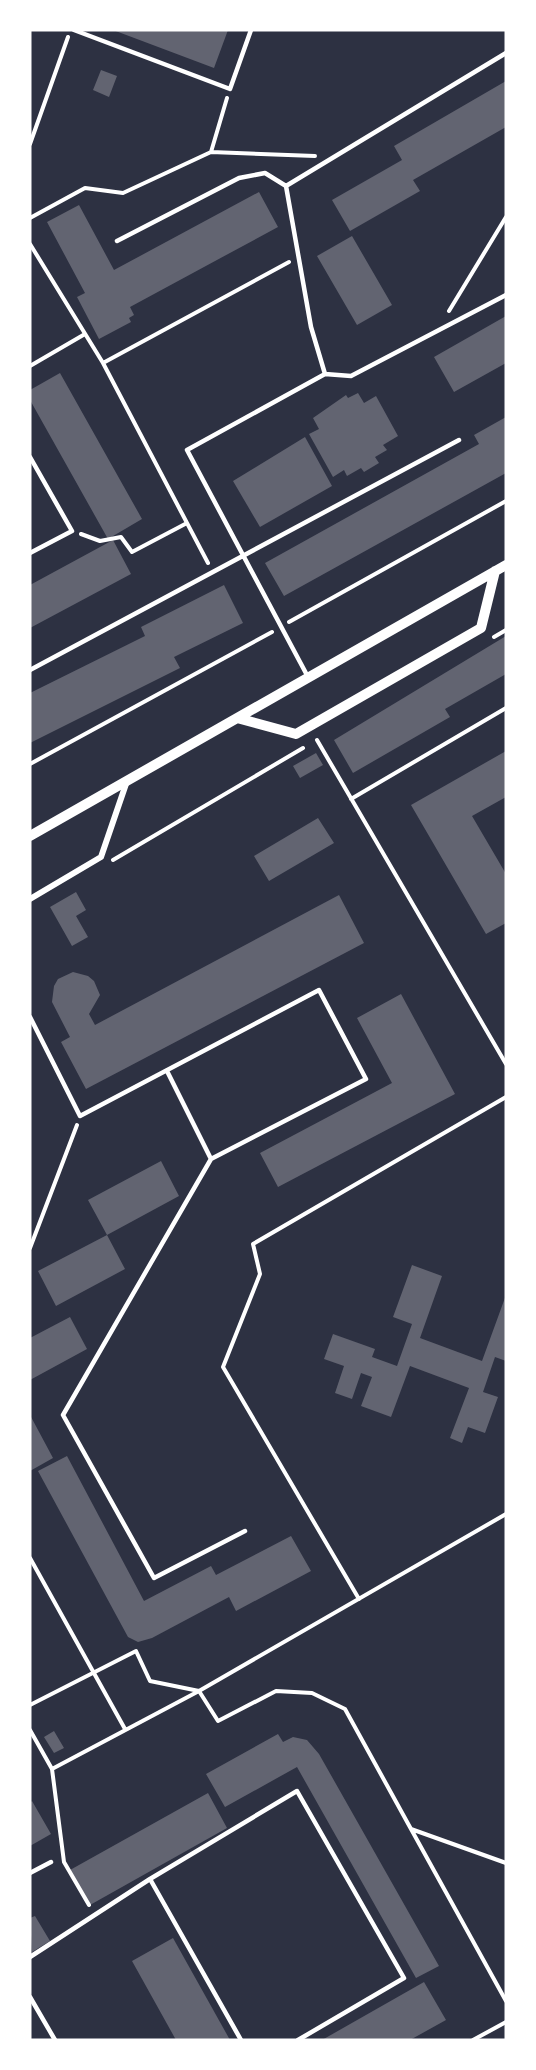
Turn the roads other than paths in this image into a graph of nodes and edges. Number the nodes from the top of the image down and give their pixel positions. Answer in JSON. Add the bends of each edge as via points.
{"nodes":[{"id":1,"x":72,"y":30,"type":"edge"},
{"id":2,"x":251,"y":30,"type":"edge"},
{"id":3,"x":506,"y":53,"type":"edge"},
{"id":4,"x":286,"y":186,"type":"junction"},
{"id":5,"x":117,"y":241,"type":"dead end"},
{"id":6,"x":506,"y":295,"type":"edge"},
{"id":7,"x":325,"y":374,"type":"junction"},
{"id":8,"x":459,"y":440,"type":"dead end"},
{"id":9,"x":30,"y":457,"type":"edge"},
{"id":10,"x":30,"y":554,"type":"edge"},
{"id":11,"x":243,"y":556,"type":"junction"},
{"id":12,"x":506,"y":565,"type":"edge"},
{"id":13,"x":495,"y":571,"type":"junction"},
{"id":14,"x":30,"y":670,"type":"edge"},
{"id":15,"x":308,"y":677,"type":"junction"},
{"id":16,"x":237,"y":718,"type":"junction"},
{"id":17,"x":127,"y":781,"type":"junction"},
{"id":18,"x":30,"y":836,"type":"edge"},
{"id":19,"x":30,"y":898,"type":"edge"},
{"id":20,"x":30,"y":1017,"type":"edge"},
{"id":21,"x":167,"y":1071,"type":"junction"},
{"id":22,"x":211,"y":1159,"type":"junction"},
{"id":23,"x":245,"y":1531,"type":"dead end"},
{"id":24,"x":51,"y":1862,"type":"dead end"},
{"id":25,"x":30,"y":1873,"type":"edge"},
{"id":26,"x":150,"y":1880,"type":"junction"},
{"id":27,"x":30,"y":1957,"type":"edge"},
{"id":28,"x":30,"y":1997,"type":"edge"},
{"id":29,"x":55,"y":2040,"type":"edge"},
{"id":30,"x":241,"y":2040,"type":"edge"},
{"id":31,"x":298,"y":2040,"type":"edge"}],
"edges":[{"from":1,"to":2,"type":"lane","via":[[230,89]]},
{"from":3,"to":4,"type":"lane"},
{"from":4,"to":5,"type":"lane","via":[[265,173],[239,178]]},
{"from":4,"to":7,"type":"lane","via":[[311,327]]},
{"from":6,"to":7,"type":"lane","via":[[351,376]]},
{"from":7,"to":11,"type":"lane","via":[[187,450]]},
{"from":8,"to":11,"type":"lane"},
{"from":9,"to":10,"type":"lane","via":[[72,531]]},
{"from":11,"to":14,"type":"lane"},
{"from":11,"to":15,"type":"lane"},
{"from":12,"to":13,"type":"street"},
{"from":13,"to":15,"type":"street"},
{"from":13,"to":16,"type":"street","via":[[481,628],[306,729],[296,734]]},
{"from":15,"to":16,"type":"street"},
{"from":16,"to":17,"type":"street"},
{"from":17,"to":18,"type":"street"},
{"from":17,"to":19,"type":"street","via":[[101,858]]},
{"from":20,"to":21,"type":"lane","via":[[80,1116]]},
{"from":21,"to":22,"type":"lane"},
{"from":21,"to":22,"type":"lane","via":[[319,990],[366,1079]]},
{"from":22,"to":23,"type":"lane","via":[[63,1415],[154,1578]]},
{"from":24,"to":25,"type":"lane"},
{"from":26,"to":27,"type":"lane"},
{"from":26,"to":30,"type":"lane"},
{"from":26,"to":31,"type":"lane","via":[[297,1791],[404,1978]]},
{"from":28,"to":29,"type":"lane"}]}
